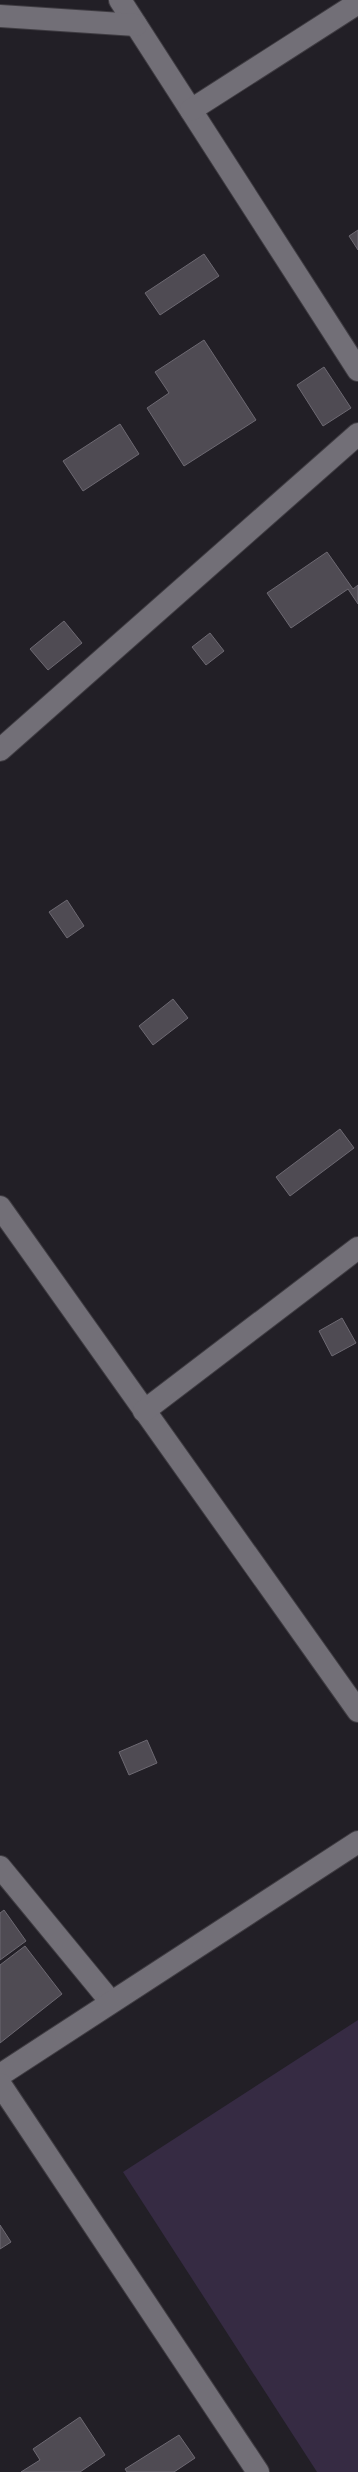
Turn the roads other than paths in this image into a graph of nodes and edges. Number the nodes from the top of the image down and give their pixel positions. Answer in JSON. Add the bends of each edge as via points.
{"nodes":[{"id":1,"x":120,"y":0,"type":"edge"},
{"id":2,"x":358,"y":3,"type":"edge"},
{"id":3,"x":0,"y":16,"type":"edge"},
{"id":4,"x":136,"y":25,"type":"junction"},
{"id":5,"x":191,"y":110,"type":"junction"},
{"id":6,"x":358,"y":370,"type":"edge"},
{"id":7,"x":358,"y":434,"type":"edge"},
{"id":8,"x":0,"y":750,"type":"edge"},
{"id":9,"x":0,"y":1207,"type":"edge"},
{"id":10,"x":358,"y":1248,"type":"edge"},
{"id":11,"x":144,"y":1411,"type":"junction"},
{"id":12,"x":358,"y":1711,"type":"edge"},
{"id":13,"x":358,"y":1842,"type":"edge"},
{"id":14,"x":0,"y":1867,"type":"edge"},
{"id":15,"x":111,"y":2002,"type":"junction"},
{"id":16,"x":0,"y":2075,"type":"edge"},
{"id":17,"x":0,"y":2084,"type":"edge"},
{"id":18,"x":257,"y":2472,"type":"edge"}],
"edges":[{"from":1,"to":4,"type":"street"},
{"from":2,"to":5,"type":"street"},
{"from":3,"to":4,"type":"street"},
{"from":4,"to":5,"type":"street"},
{"from":5,"to":6,"type":"street"},
{"from":7,"to":8,"type":"street"},
{"from":9,"to":11,"type":"street"},
{"from":10,"to":11,"type":"street"},
{"from":11,"to":12,"type":"street"},
{"from":13,"to":15,"type":"street"},
{"from":14,"to":15,"type":"street"},
{"from":15,"to":16,"type":"street"},
{"from":17,"to":18,"type":"street"}]}
